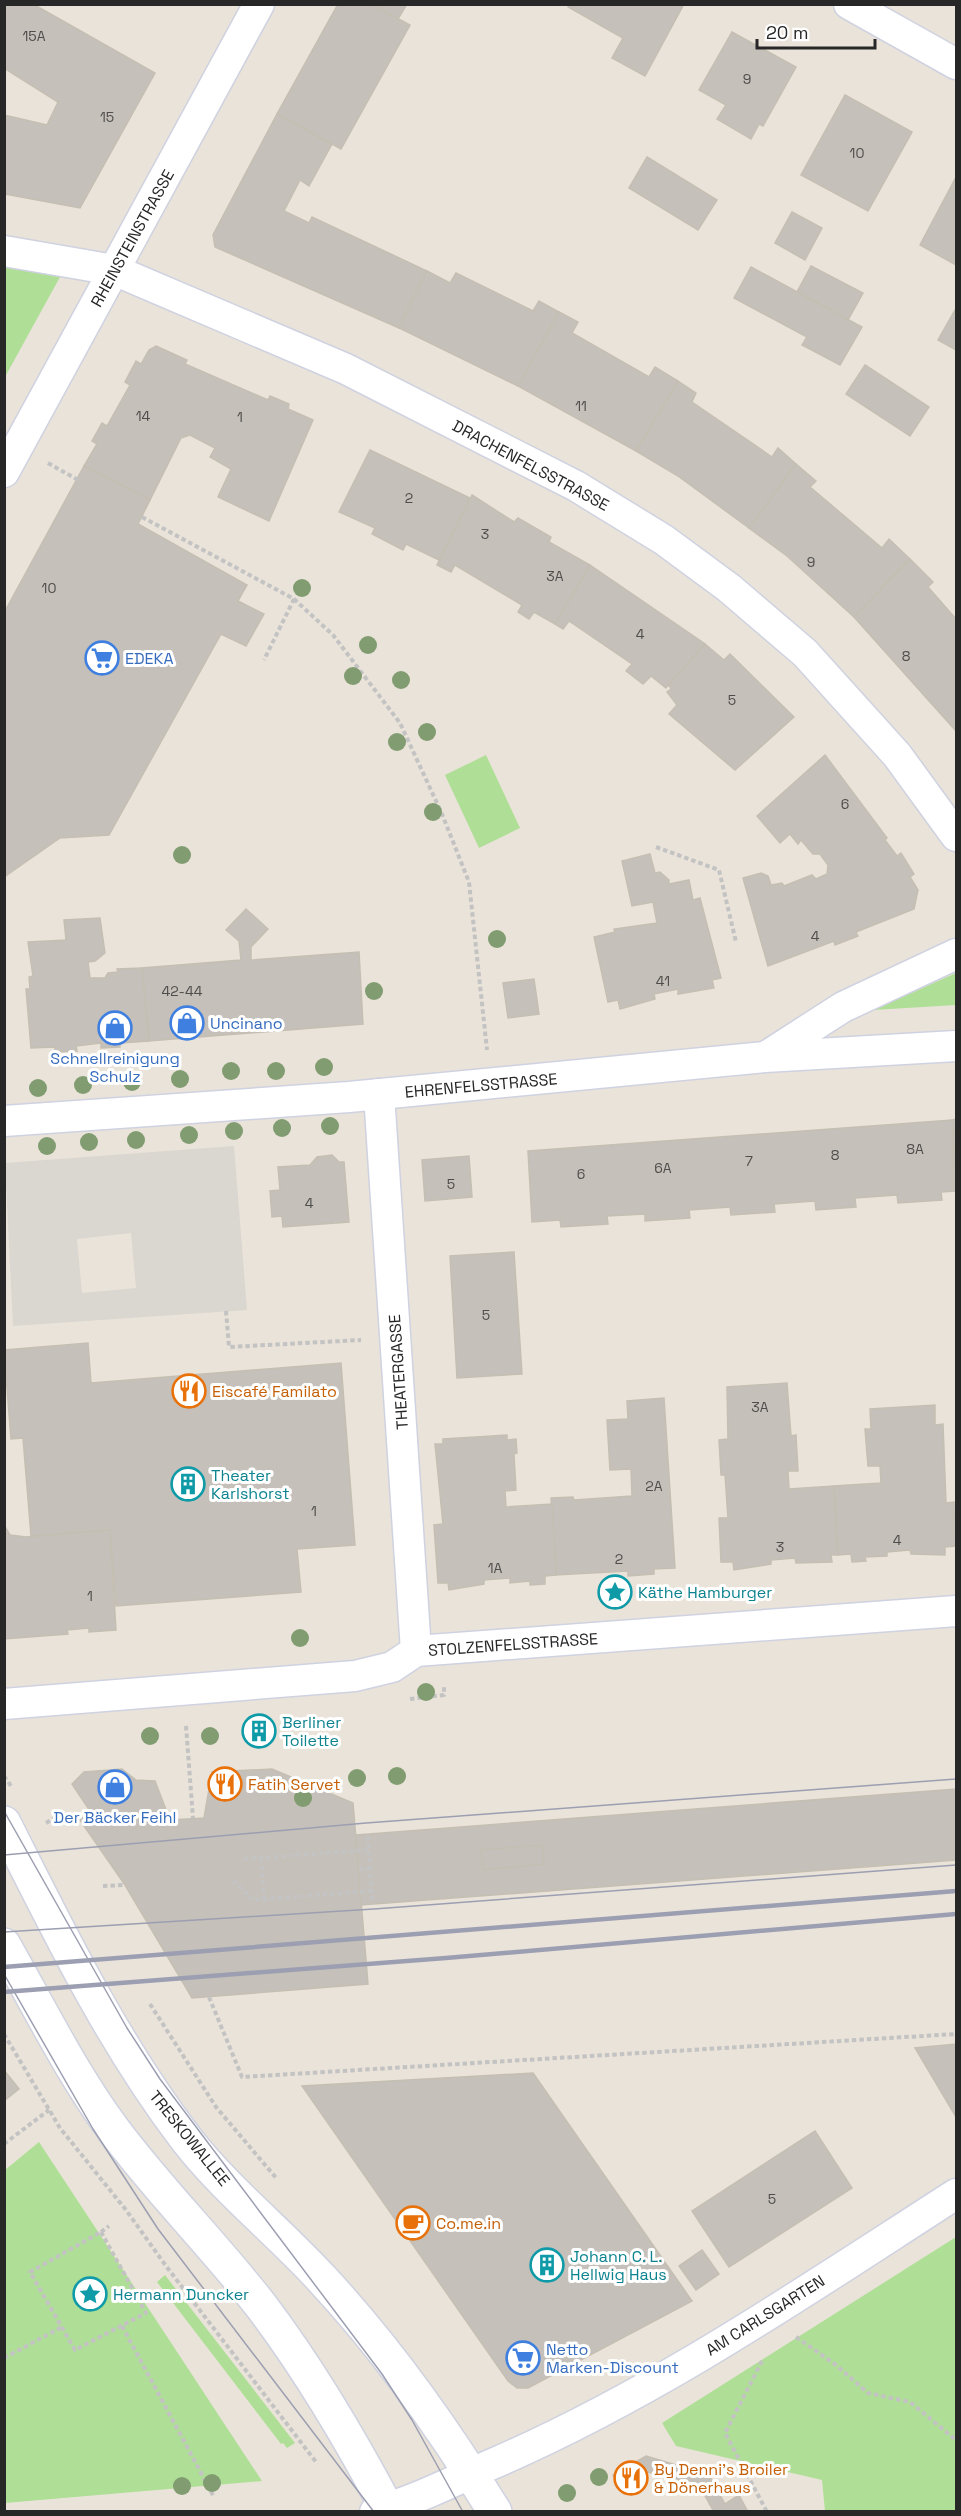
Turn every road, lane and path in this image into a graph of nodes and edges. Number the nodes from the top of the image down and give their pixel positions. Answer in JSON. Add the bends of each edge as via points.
{"nodes":[{"id":1,"x":259,"y":4,"type":"edge"},
{"id":2,"x":849,"y":4,"type":"edge"},
{"id":3,"x":957,"y":64,"type":"edge"},
{"id":4,"x":4,"y":251,"type":"edge"},
{"id":5,"x":114,"y":270,"type":"junction"},
{"id":6,"x":12,"y":442,"type":"edge"},
{"id":7,"x":4,"y":472,"type":"edge"},
{"id":8,"x":142,"y":517,"type":"dead end"},
{"id":9,"x":294,"y":599,"type":"junction"},
{"id":10,"x":264,"y":660,"type":"dead end"},
{"id":11,"x":957,"y":836,"type":"edge"},
{"id":12,"x":656,"y":848,"type":"dead end"},
{"id":13,"x":736,"y":942,"type":"dead end"},
{"id":14,"x":957,"y":954,"type":"edge"},
{"id":15,"x":957,"y":1046,"type":"edge"},
{"id":16,"x":765,"y":1058,"type":"junction"},
{"id":17,"x":491,"y":1084,"type":"junction"},
{"id":18,"x":379,"y":1094,"type":"junction"},
{"id":19,"x":4,"y":1121,"type":"edge"},
{"id":20,"x":226,"y":1311,"type":"dead end"},
{"id":21,"x":354,"y":1340,"type":"dead end"},
{"id":22,"x":957,"y":1611,"type":"edge"},
{"id":23,"x":416,"y":1651,"type":"junction"},
{"id":24,"x":4,"y":1704,"type":"edge"},
{"id":25,"x":185,"y":1721,"type":"dead end"},
{"id":26,"x":193,"y":1818,"type":"dead end"},
{"id":27,"x":4,"y":1823,"type":"edge"},
{"id":28,"x":368,"y":1836,"type":"dead end"},
{"id":29,"x":368,"y":1850,"type":"junction"},
{"id":30,"x":261,"y":1858,"type":"junction"},
{"id":31,"x":244,"y":1859,"type":"dead end"},
{"id":32,"x":358,"y":1869,"type":"dead end"},
{"id":33,"x":370,"y":1869,"type":"junction"},
{"id":34,"x":233,"y":1881,"type":"dead end"},
{"id":35,"x":125,"y":1885,"type":"dead end"},
{"id":36,"x":104,"y":1886,"type":"dead end"},
{"id":37,"x":371,"y":1891,"type":"junction"},
{"id":38,"x":264,"y":1899,"type":"junction"},
{"id":39,"x":372,"y":1900,"type":"dead end"},
{"id":40,"x":4,"y":1945,"type":"edge"},
{"id":41,"x":208,"y":1997,"type":"dead end"},
{"id":42,"x":4,"y":2034,"type":"edge"},
{"id":43,"x":957,"y":2034,"type":"edge"},
{"id":44,"x":49,"y":2110,"type":"junction"},
{"id":45,"x":4,"y":2144,"type":"edge"},
{"id":46,"x":957,"y":2194,"type":"edge"},
{"id":47,"x":109,"y":2226,"type":"dead end"},
{"id":48,"x":101,"y":2232,"type":"junction"},
{"id":49,"x":122,"y":2326,"type":"junction"},
{"id":50,"x":62,"y":2327,"type":"junction"},
{"id":51,"x":791,"y":2333,"type":"dead end"},
{"id":52,"x":764,"y":2357,"type":"dead end"},
{"id":53,"x":4,"y":2358,"type":"edge"},
{"id":54,"x":957,"y":2440,"type":"edge"},
{"id":55,"x":300,"y":2442,"type":"dead end"},
{"id":56,"x":471,"y":2473,"type":"junction"},
{"id":57,"x":214,"y":2497,"type":"dead end"},
{"id":58,"x":384,"y":2510,"type":"edge"},
{"id":59,"x":495,"y":2511,"type":"edge"},
{"id":60,"x":767,"y":2511,"type":"edge"}],
"edges":[{"from":1,"to":5,"type":"street","name":"RHEINSTEINSTRASSE"},
{"from":2,"to":3,"type":"street"},
{"from":4,"to":5,"type":"street","name":"DRACHENFELSSTRASSE"},
{"from":5,"to":6,"type":"street","name":"RHEINSTEINSTRASSE"},
{"from":5,"to":11,"type":"street","name":"DRACHENFELSSTRASSE","via":[[346,369],[576,486],[664,540],[805,652],[897,755]]},
{"from":6,"to":7,"type":"street","name":"RHEINSTEINSTRASSE"},
{"from":8,"to":9,"type":"path"},
{"from":9,"to":10,"type":"path"},
{"from":9,"to":17,"type":"path","via":[[333,635],[400,723],[442,814],[469,882]]},
{"from":12,"to":13,"type":"path","via":[[719,870]]},
{"from":14,"to":16,"type":"street","via":[[843,1007]]},
{"from":15,"to":16,"type":"street","name":"EHRENFELSSTRASSE"},
{"from":16,"to":17,"type":"street","name":"EHRENFELSSTRASSE"},
{"from":17,"to":18,"type":"street","name":"EHRENFELSSTRASSE"},
{"from":18,"to":19,"type":"street","name":"EHRENFELSSTRASSE"},
{"from":18,"to":23,"type":"street","name":"THEATERGASSE"},
{"from":20,"to":21,"type":"path","via":[[229,1347]]},
{"from":22,"to":23,"type":"street","name":"STOLZENFELSSTRASSE"},
{"from":23,"to":24,"type":"street","name":"STOLZENFELSSTRASSE","via":[[392,1667],[355,1676]]},
{"from":25,"to":26,"type":"path"},
{"from":27,"to":56,"type":"main road","name":"TRESKOWALLEE","via":[[106,2021],[154,2096],[210,2168],[365,2327]]},
{"from":28,"to":29,"type":"path"},
{"from":29,"to":30,"type":"path"},
{"from":29,"to":33,"type":"path"},
{"from":30,"to":31,"type":"path"},
{"from":30,"to":38,"type":"path"},
{"from":32,"to":33,"type":"path"},
{"from":33,"to":37,"type":"path"},
{"from":34,"to":38,"type":"path","via":[[253,1900]]},
{"from":35,"to":36,"type":"path"},
{"from":37,"to":38,"type":"path"},
{"from":37,"to":39,"type":"path"},
{"from":40,"to":58,"type":"main road","via":[[106,2119],[261,2306],[301,2361],[351,2441]]},
{"from":41,"to":43,"type":"path","via":[[242,2077]]},
{"from":42,"to":44,"type":"path"},
{"from":44,"to":45,"type":"path"},
{"from":44,"to":55,"type":"path"},
{"from":46,"to":56,"type":"street","name":"AM CARLSGARTEN","via":[[667,2375],[544,2440]]},
{"from":47,"to":48,"type":"path"},
{"from":48,"to":49,"type":"path","via":[[146,2313]]},
{"from":48,"to":50,"type":"path","via":[[30,2272]]},
{"from":49,"to":50,"type":"path","via":[[75,2350]]},
{"from":49,"to":57,"type":"path"},
{"from":50,"to":53,"type":"path"},
{"from":51,"to":54,"type":"path","via":[[837,2365],[868,2393],[910,2402]]},
{"from":52,"to":60,"type":"path","via":[[725,2433]]},
{"from":56,"to":58,"type":"street"},
{"from":56,"to":59,"type":"main road","name":"TRESKOWALLEE"}]}
